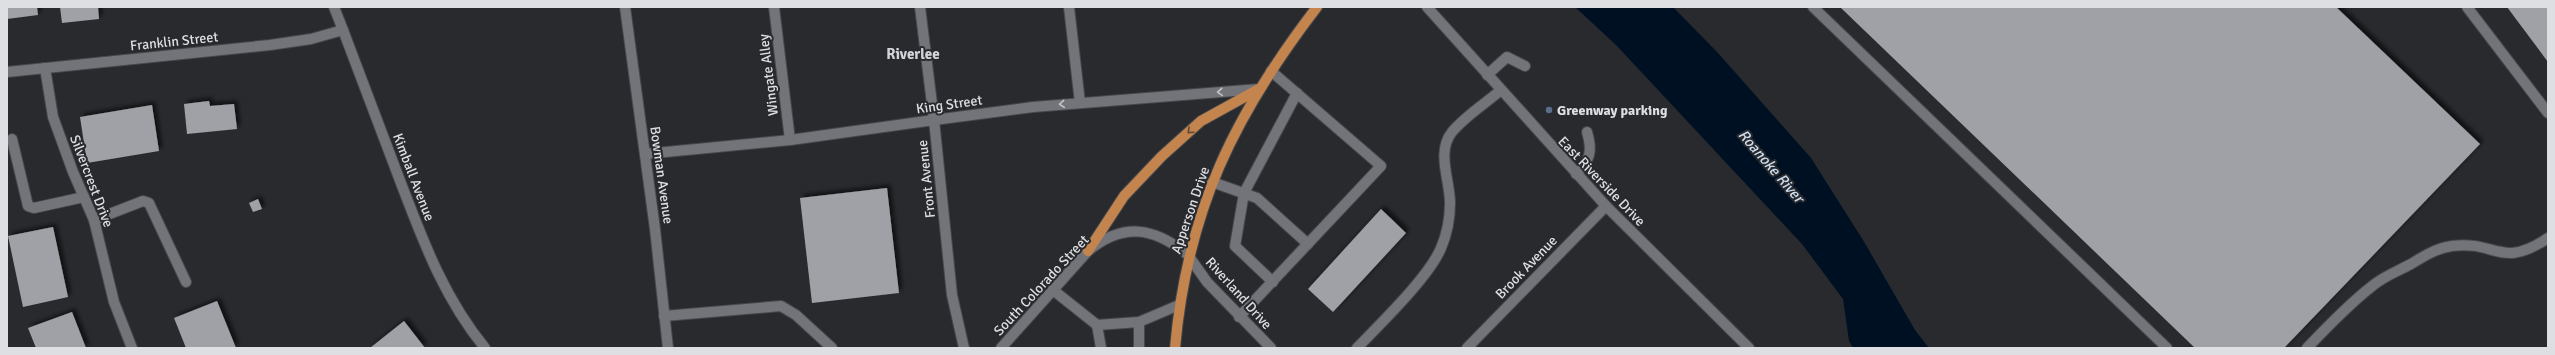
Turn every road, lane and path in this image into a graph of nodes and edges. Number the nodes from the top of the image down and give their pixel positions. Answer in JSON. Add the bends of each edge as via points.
{"nodes":[{"id":1,"x":334,"y":7,"type":"edge"},
{"id":2,"x":625,"y":7,"type":"edge"},
{"id":3,"x":774,"y":7,"type":"edge"},
{"id":4,"x":920,"y":7,"type":"edge"},
{"id":5,"x":1069,"y":7,"type":"edge"},
{"id":6,"x":1317,"y":7,"type":"edge"},
{"id":7,"x":1427,"y":7,"type":"edge"},
{"id":8,"x":1813,"y":7,"type":"edge"},
{"id":9,"x":2467,"y":7,"type":"edge"},
{"id":10,"x":343,"y":30,"type":"junction"},
{"id":11,"x":1525,"y":66,"type":"dead end"},
{"id":12,"x":46,"y":68,"type":"junction"},
{"id":13,"x":1271,"y":71,"type":"junction"},
{"id":14,"x":7,"y":72,"type":"edge"},
{"id":15,"x":1487,"y":75,"type":"junction"},
{"id":16,"x":1259,"y":89,"type":"junction"},
{"id":17,"x":1501,"y":90,"type":"junction"},
{"id":18,"x":1297,"y":92,"type":"junction"},
{"id":19,"x":1080,"y":103,"type":"junction"},
{"id":20,"x":2548,"y":113,"type":"edge"},
{"id":21,"x":934,"y":120,"type":"junction"},
{"id":22,"x":1587,"y":132,"type":"dead end"},
{"id":23,"x":12,"y":139,"type":"dead end"},
{"id":24,"x":790,"y":140,"type":"junction"},
{"id":25,"x":645,"y":154,"type":"junction"},
{"id":26,"x":1576,"y":174,"type":"junction"},
{"id":27,"x":1212,"y":182,"type":"junction"},
{"id":28,"x":1244,"y":193,"type":"junction"},
{"id":29,"x":84,"y":197,"type":"junction"},
{"id":30,"x":1606,"y":206,"type":"junction"},
{"id":31,"x":94,"y":220,"type":"junction"},
{"id":32,"x":2548,"y":238,"type":"edge"},
{"id":33,"x":1308,"y":244,"type":"junction"},
{"id":34,"x":1088,"y":251,"type":"junction"},
{"id":35,"x":1188,"y":255,"type":"junction"},
{"id":36,"x":186,"y":282,"type":"dead end"},
{"id":37,"x":1273,"y":282,"type":"junction"},
{"id":38,"x":1053,"y":290,"type":"junction"},
{"id":39,"x":1179,"y":305,"type":"junction"},
{"id":40,"x":664,"y":316,"type":"junction"},
{"id":41,"x":1239,"y":317,"type":"junction"},
{"id":42,"x":1139,"y":322,"type":"junction"},
{"id":43,"x":1097,"y":325,"type":"junction"},
{"id":44,"x":132,"y":348,"type":"edge"},
{"id":45,"x":485,"y":348,"type":"edge"},
{"id":46,"x":668,"y":348,"type":"edge"},
{"id":47,"x":832,"y":348,"type":"edge"},
{"id":48,"x":964,"y":348,"type":"edge"},
{"id":49,"x":1001,"y":348,"type":"edge"},
{"id":50,"x":1101,"y":348,"type":"edge"},
{"id":51,"x":1139,"y":348,"type":"edge"},
{"id":52,"x":1175,"y":348,"type":"edge"},
{"id":53,"x":1271,"y":348,"type":"edge"},
{"id":54,"x":1357,"y":348,"type":"edge"},
{"id":55,"x":1467,"y":348,"type":"edge"},
{"id":56,"x":1749,"y":348,"type":"edge"},
{"id":57,"x":2167,"y":348,"type":"edge"},
{"id":58,"x":2307,"y":348,"type":"edge"}],
"edges":[{"from":1,"to":10,"type":"street","name":"Kimball Avenue"},
{"from":2,"to":25,"type":"street","name":"Bowman Avenue"},
{"from":3,"to":24,"type":"street","name":"Wingate Alley"},
{"from":4,"to":21,"type":"street","name":"Front Avenue"},
{"from":5,"to":19,"type":"street"},
{"from":6,"to":13,"type":"main road"},
{"from":7,"to":15,"type":"street","name":"East Riverside Drive"},
{"from":8,"to":57,"type":"street"},
{"from":9,"to":20,"type":"street"},
{"from":10,"to":12,"type":"street","name":"Franklin Street","via":[[270,45]]},
{"from":10,"to":45,"type":"street","name":"Kimball Avenue","via":[[427,251],[447,295],[466,326]]},
{"from":11,"to":15,"type":"street","via":[[1507,57]]},
{"from":12,"to":14,"type":"street","name":"Franklin Street"},
{"from":12,"to":29,"type":"street","name":"Silvercrest Drive","via":[[53,117]]},
{"from":13,"to":16,"type":"main road"},
{"from":13,"to":18,"type":"street"},
{"from":15,"to":17,"type":"street","name":"East Riverside Drive"},
{"from":16,"to":19,"type":"street","name":"King Street","one_way":true},
{"from":16,"to":27,"type":"main road","name":"Apperson Drive","via":[[1235,132]]},
{"from":16,"to":34,"type":"main road","one_way":true,"via":[[1201,120],[1162,156],[1124,196]]},
{"from":17,"to":26,"type":"street","name":"East Riverside Drive"},
{"from":17,"to":54,"type":"street","via":[[1452,132],[1446,146],[1444,160],[1450,204],[1448,227],[1441,249],[1429,269]]},
{"from":18,"to":28,"type":"street"},
{"from":18,"to":33,"type":"street","via":[[1381,166]]},
{"from":19,"to":21,"type":"street","name":"King Street","one_way":true},
{"from":21,"to":24,"type":"street","name":"King Street"},
{"from":21,"to":48,"type":"street","name":"Front Avenue","via":[[952,295]]},
{"from":22,"to":26,"type":"street","via":[[1590,143],[1589,161]]},
{"from":23,"to":29,"type":"street","via":[[28,206],[34,208]]},
{"from":24,"to":25,"type":"street","name":"King Street"},
{"from":25,"to":40,"type":"street","name":"Bowman Avenue"},
{"from":26,"to":30,"type":"street","name":"East Riverside Drive"},
{"from":27,"to":28,"type":"street"},
{"from":27,"to":35,"type":"main road","name":"Apperson Drive"},
{"from":28,"to":33,"type":"street","via":[[1257,198]]},
{"from":28,"to":37,"type":"street","via":[[1235,246]]},
{"from":29,"to":31,"type":"street","name":"Silvercrest Drive"},
{"from":30,"to":55,"type":"street","name":"Brook Avenue"},
{"from":30,"to":56,"type":"street","name":"East Riverside Drive"},
{"from":31,"to":36,"type":"street","via":[[143,202],[149,204]]},
{"from":31,"to":44,"type":"street","name":"Silvercrest Drive","via":[[114,302]]},
{"from":32,"to":58,"type":"street","via":[[2518,254],[2504,254],[2472,246],[2452,246],[2433,251],[2372,286]]},
{"from":33,"to":37,"type":"street"},
{"from":34,"to":35,"type":"street","name":"South Colorado Street","via":[[1113,235],[1143,231],[1176,245]]},
{"from":34,"to":38,"type":"street","name":"South Colorado Street"},
{"from":35,"to":39,"type":"main road","name":"Apperson Drive"},
{"from":35,"to":41,"type":"street","name":"Riverland Drive","via":[[1207,282]]},
{"from":37,"to":41,"type":"street"},
{"from":38,"to":43,"type":"street"},
{"from":38,"to":49,"type":"street","name":"South Colorado Street"},
{"from":39,"to":42,"type":"street"},
{"from":39,"to":52,"type":"main road","name":"Apperson Drive"},
{"from":40,"to":46,"type":"street","name":"Bowman Avenue"},
{"from":40,"to":47,"type":"street","via":[[781,306],[796,315]]},
{"from":41,"to":53,"type":"street","name":"Riverland Drive"},
{"from":42,"to":43,"type":"street"},
{"from":42,"to":51,"type":"street"},
{"from":43,"to":50,"type":"street"}]}
